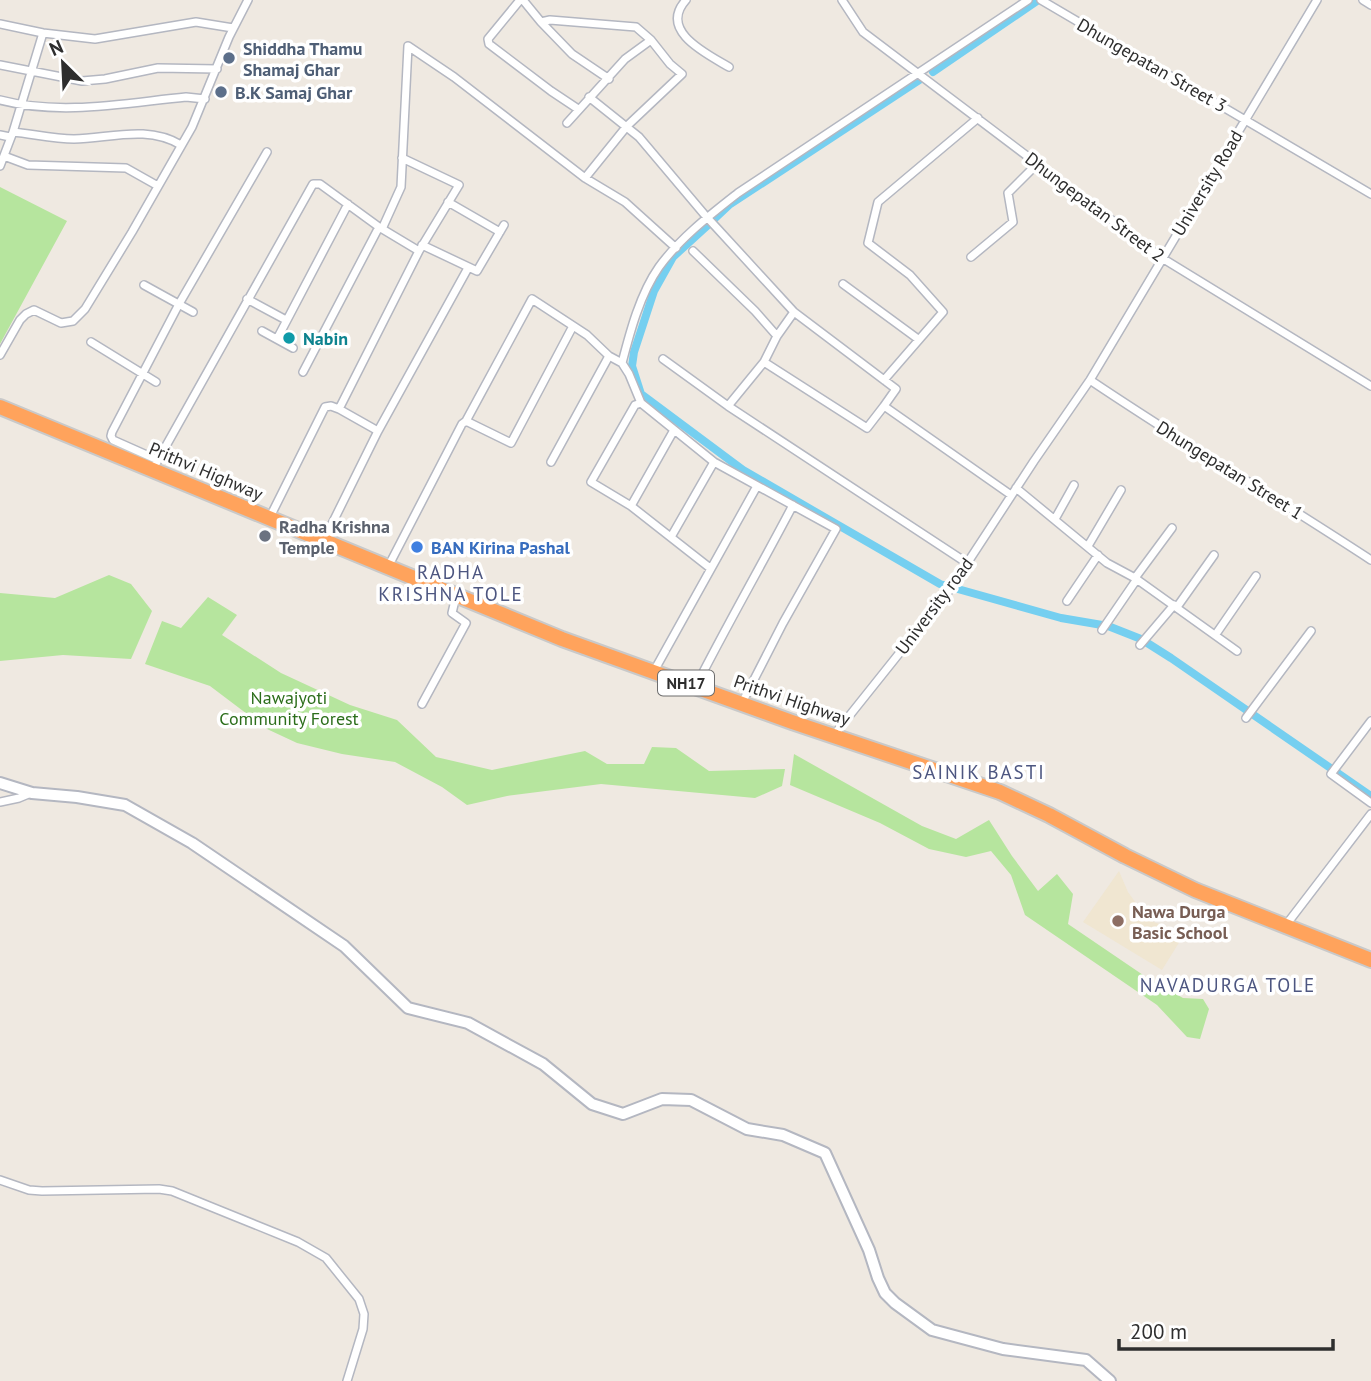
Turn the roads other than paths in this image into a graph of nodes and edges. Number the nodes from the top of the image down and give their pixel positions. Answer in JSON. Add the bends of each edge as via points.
{"nodes":[{"id":1,"x":248,"y":0,"type":"edge"},
{"id":2,"x":522,"y":0,"type":"edge"},
{"id":3,"x":685,"y":0,"type":"edge"},
{"id":4,"x":842,"y":0,"type":"edge"},
{"id":5,"x":1028,"y":0,"type":"edge"},
{"id":6,"x":1041,"y":0,"type":"edge"},
{"id":7,"x":1317,"y":0,"type":"edge"},
{"id":8,"x":1363,"y":0,"type":"edge"},
{"id":9,"x":1371,"y":5,"type":"edge"},
{"id":10,"x":541,"y":22,"type":"junction"},
{"id":11,"x":0,"y":24,"type":"edge"},
{"id":12,"x":233,"y":28,"type":"junction"},
{"id":13,"x":43,"y":33,"type":"junction"},
{"id":14,"x":651,"y":40,"type":"junction"},
{"id":15,"x":0,"y":65,"type":"edge"},
{"id":16,"x":729,"y":67,"type":"dead end"},
{"id":17,"x":217,"y":69,"type":"junction"},
{"id":18,"x":32,"y":73,"type":"junction"},
{"id":19,"x":919,"y":73,"type":"junction"},
{"id":20,"x":609,"y":79,"type":"junction"},
{"id":21,"x":589,"y":97,"type":"junction"},
{"id":22,"x":205,"y":99,"type":"junction"},
{"id":23,"x":0,"y":100,"type":"edge"},
{"id":24,"x":20,"y":106,"type":"junction"},
{"id":25,"x":578,"y":109,"type":"junction"},
{"id":26,"x":978,"y":118,"type":"junction"},
{"id":27,"x":1245,"y":119,"type":"junction"},
{"id":28,"x":567,"y":123,"type":"dead end"},
{"id":29,"x":627,"y":126,"type":"junction"},
{"id":30,"x":0,"y":135,"type":"edge"},
{"id":31,"x":12,"y":135,"type":"junction"},
{"id":32,"x":181,"y":145,"type":"junction"},
{"id":33,"x":267,"y":152,"type":"dead end"},
{"id":34,"x":4,"y":156,"type":"junction"},
{"id":35,"x":402,"y":158,"type":"junction"},
{"id":36,"x":1037,"y":164,"type":"junction"},
{"id":37,"x":0,"y":166,"type":"edge"},
{"id":38,"x":585,"y":178,"type":"junction"},
{"id":39,"x":158,"y":186,"type":"junction"},
{"id":40,"x":1371,"y":194,"type":"edge"},
{"id":41,"x":447,"y":202,"type":"junction"},
{"id":42,"x":348,"y":204,"type":"junction"},
{"id":43,"x":707,"y":218,"type":"junction"},
{"id":44,"x":380,"y":228,"type":"junction"},
{"id":45,"x":420,"y":248,"type":"junction"},
{"id":46,"x":676,"y":248,"type":"junction"},
{"id":47,"x":693,"y":251,"type":"dead end"},
{"id":48,"x":971,"y":257,"type":"dead end"},
{"id":49,"x":1162,"y":258,"type":"junction"},
{"id":50,"x":468,"y":268,"type":"junction"},
{"id":51,"x":843,"y":284,"type":"dead end"},
{"id":52,"x":144,"y":285,"type":"dead end"},
{"id":53,"x":247,"y":299,"type":"junction"},
{"id":54,"x":179,"y":304,"type":"junction"},
{"id":55,"x":193,"y":312,"type":"dead end"},
{"id":56,"x":794,"y":312,"type":"junction"},
{"id":57,"x":286,"y":320,"type":"junction"},
{"id":58,"x":573,"y":326,"type":"junction"},
{"id":59,"x":262,"y":331,"type":"dead end"},
{"id":60,"x":777,"y":336,"type":"junction"},
{"id":61,"x":277,"y":338,"type":"junction"},
{"id":62,"x":918,"y":339,"type":"junction"},
{"id":63,"x":91,"y":342,"type":"dead end"},
{"id":64,"x":293,"y":348,"type":"dead end"},
{"id":65,"x":0,"y":355,"type":"edge"},
{"id":66,"x":609,"y":356,"type":"junction"},
{"id":67,"x":663,"y":359,"type":"dead end"},
{"id":68,"x":764,"y":362,"type":"junction"},
{"id":69,"x":622,"y":363,"type":"junction"},
{"id":70,"x":303,"y":372,"type":"dead end"},
{"id":71,"x":143,"y":374,"type":"junction"},
{"id":72,"x":884,"y":380,"type":"junction"},
{"id":73,"x":1090,"y":380,"type":"junction"},
{"id":74,"x":156,"y":382,"type":"dead end"},
{"id":75,"x":1371,"y":386,"type":"edge"},
{"id":76,"x":641,"y":403,"type":"junction"},
{"id":77,"x":729,"y":406,"type":"junction"},
{"id":78,"x":884,"y":406,"type":"junction"},
{"id":79,"x":0,"y":407,"type":"edge"},
{"id":80,"x":339,"y":409,"type":"junction"},
{"id":81,"x":466,"y":421,"type":"junction"},
{"id":82,"x":674,"y":430,"type":"junction"},
{"id":83,"x":378,"y":431,"type":"junction"},
{"id":84,"x":551,"y":462,"type":"dead end"},
{"id":85,"x":714,"y":462,"type":"junction"},
{"id":86,"x":155,"y":465,"type":"junction"},
{"id":87,"x":1027,"y":471,"type":"joint"},
{"id":88,"x":1074,"y":485,"type":"dead end"},
{"id":89,"x":757,"y":486,"type":"junction"},
{"id":90,"x":1121,"y":490,"type":"dead end"},
{"id":91,"x":1014,"y":491,"type":"junction"},
{"id":92,"x":793,"y":505,"type":"junction"},
{"id":93,"x":631,"y":506,"type":"junction"},
{"id":94,"x":269,"y":519,"type":"junction"},
{"id":95,"x":1055,"y":519,"type":"junction"},
{"id":96,"x":1172,"y":528,"type":"dead end"},
{"id":97,"x":671,"y":537,"type":"junction"},
{"id":98,"x":324,"y":541,"type":"junction"},
{"id":99,"x":1088,"y":546,"type":"junction"},
{"id":100,"x":1098,"y":555,"type":"junction"},
{"id":101,"x":1214,"y":555,"type":"dead end"},
{"id":102,"x":1371,"y":560,"type":"edge"},
{"id":103,"x":967,"y":563,"type":"junction"},
{"id":104,"x":387,"y":568,"type":"junction"},
{"id":105,"x":710,"y":568,"type":"junction"},
{"id":106,"x":1256,"y":576,"type":"dead end"},
{"id":107,"x":1136,"y":578,"type":"junction"},
{"id":108,"x":456,"y":596,"type":"junction"},
{"id":109,"x":1067,"y":601,"type":"dead end"},
{"id":110,"x":1175,"y":606,"type":"junction"},
{"id":111,"x":1102,"y":631,"type":"dead end"},
{"id":112,"x":1311,"y":631,"type":"dead end"},
{"id":113,"x":1216,"y":634,"type":"junction"},
{"id":114,"x":1140,"y":645,"type":"dead end"},
{"id":115,"x":1237,"y":651,"type":"dead end"},
{"id":116,"x":654,"y":671,"type":"junction"},
{"id":117,"x":696,"y":686,"type":"junction"},
{"id":118,"x":742,"y":703,"type":"junction"},
{"id":119,"x":422,"y":704,"type":"dead end"},
{"id":120,"x":1246,"y":718,"type":"dead end"},
{"id":121,"x":1371,"y":721,"type":"edge"},
{"id":122,"x":834,"y":735,"type":"junction"},
{"id":123,"x":0,"y":783,"type":"edge"},
{"id":124,"x":32,"y":793,"type":"junction"},
{"id":125,"x":0,"y":802,"type":"edge"},
{"id":126,"x":1371,"y":803,"type":"edge"},
{"id":127,"x":1371,"y":814,"type":"edge"},
{"id":128,"x":1285,"y":926,"type":"junction"},
{"id":129,"x":1371,"y":960,"type":"edge"},
{"id":130,"x":0,"y":1180,"type":"edge"},
{"id":131,"x":347,"y":1381,"type":"edge"},
{"id":132,"x":1110,"y":1381,"type":"edge"}],
"edges":[{"from":1,"to":12,"type":"street"},
{"from":2,"to":10,"type":"street"},
{"from":2,"to":25,"type":"street","via":[[488,39],[489,44]]},
{"from":3,"to":16,"type":"street","via":[[677,16],[678,29],[693,45]]},
{"from":4,"to":19,"type":"street","name":"Dhungepatan Street 2","via":[[863,32]]},
{"from":5,"to":19,"type":"street"},
{"from":6,"to":27,"type":"street","name":"Dhungepatan Street 3"},
{"from":7,"to":27,"type":"street","name":"University Road"},
{"from":8,"to":9,"type":"street"},
{"from":10,"to":14,"type":"street","via":[[628,25]]},
{"from":10,"to":20,"type":"street","via":[[572,54]]},
{"from":11,"to":13,"type":"street"},
{"from":12,"to":13,"type":"street","via":[[196,22],[95,39]]},
{"from":12,"to":17,"type":"street"},
{"from":13,"to":18,"type":"street"},
{"from":14,"to":20,"type":"street"},
{"from":14,"to":29,"type":"street","via":[[682,74]]},
{"from":15,"to":18,"type":"street"},
{"from":17,"to":18,"type":"street","via":[[158,68],[82,81]]},
{"from":17,"to":22,"type":"street"},
{"from":18,"to":24,"type":"street"},
{"from":19,"to":26,"type":"street","name":"Dhungepatan Street 2"},
{"from":19,"to":43,"type":"street"},
{"from":20,"to":21,"type":"street"},
{"from":21,"to":25,"type":"street"},
{"from":21,"to":29,"type":"street"},
{"from":22,"to":24,"type":"street","via":[[64,110]]},
{"from":22,"to":32,"type":"street"},
{"from":23,"to":24,"type":"street"},
{"from":24,"to":31,"type":"street"},
{"from":25,"to":28,"type":"street"},
{"from":26,"to":36,"type":"street","name":"Dhungepatan Street 2"},
{"from":26,"to":62,"type":"street","via":[[878,202],[868,243],[910,275],[943,312]]},
{"from":27,"to":40,"type":"street","name":"Dhungepatan Street 3"},
{"from":27,"to":49,"type":"street","name":"University Road"},
{"from":29,"to":38,"type":"street"},
{"from":29,"to":43,"type":"street"},
{"from":30,"to":31,"type":"street"},
{"from":31,"to":32,"type":"street","via":[[73,139],[148,134]]},
{"from":31,"to":34,"type":"street"},
{"from":32,"to":39,"type":"street"},
{"from":33,"to":54,"type":"street"},
{"from":34,"to":37,"type":"street"},
{"from":34,"to":39,"type":"street","via":[[28,165],[126,167]]},
{"from":35,"to":38,"type":"street","via":[[408,46]]},
{"from":35,"to":41,"type":"street","via":[[460,185]]},
{"from":35,"to":44,"type":"street","via":[[399,191]]},
{"from":36,"to":48,"type":"street","via":[[1008,193],[1013,222]]},
{"from":36,"to":49,"type":"street","name":"Dhungepatan Street 2"},
{"from":38,"to":46,"type":"street","via":[[625,202]]},
{"from":39,"to":65,"type":"street","via":[[73,321],[61,323],[34,310],[26,314]]},
{"from":41,"to":45,"type":"street"},
{"from":41,"to":50,"type":"street","via":[[502,228],[477,271]]},
{"from":42,"to":44,"type":"street"},
{"from":42,"to":53,"type":"street","via":[[316,182],[311,186]]},
{"from":42,"to":57,"type":"street"},
{"from":43,"to":46,"type":"street"},
{"from":43,"to":56,"type":"street"},
{"from":44,"to":45,"type":"street"},
{"from":44,"to":70,"type":"street"},
{"from":45,"to":50,"type":"street"},
{"from":45,"to":80,"type":"street"},
{"from":46,"to":69,"type":"street","via":[[658,268],[643,298]]},
{"from":47,"to":60,"type":"street"},
{"from":49,"to":73,"type":"street","name":"University Road"},
{"from":49,"to":75,"type":"street","name":"Dhungepatan Street 2"},
{"from":50,"to":83,"type":"street"},
{"from":51,"to":62,"type":"street"},
{"from":52,"to":54,"type":"street"},
{"from":53,"to":57,"type":"street"},
{"from":53,"to":86,"type":"street"},
{"from":54,"to":55,"type":"street"},
{"from":54,"to":71,"type":"street"},
{"from":56,"to":60,"type":"street"},
{"from":56,"to":72,"type":"street"},
{"from":57,"to":61,"type":"street"},
{"from":58,"to":66,"type":"street"},
{"from":58,"to":81,"type":"street","via":[[511,443]]},
{"from":58,"to":81,"type":"street","via":[[532,299]]},
{"from":59,"to":61,"type":"street"},
{"from":60,"to":68,"type":"street"},
{"from":61,"to":64,"type":"street"},
{"from":62,"to":72,"type":"street"},
{"from":63,"to":71,"type":"street"},
{"from":66,"to":69,"type":"street"},
{"from":66,"to":84,"type":"street"},
{"from":67,"to":77,"type":"street"},
{"from":68,"to":77,"type":"street"},
{"from":68,"to":78,"type":"street","via":[[867,428]]},
{"from":69,"to":76,"type":"street"},
{"from":71,"to":74,"type":"street"},
{"from":71,"to":86,"type":"street","via":[[111,436]]},
{"from":72,"to":78,"type":"street","via":[[896,389]]},
{"from":73,"to":87,"type":"street","name":"University Road"},
{"from":73,"to":102,"type":"street","name":"Dhungepatan Street 1"},
{"from":76,"to":82,"type":"street"},
{"from":76,"to":93,"type":"street","via":[[635,405],[591,482]]},
{"from":77,"to":103,"type":"street"},
{"from":78,"to":91,"type":"street"},
{"from":79,"to":86,"type":"highway","name":"Prithvi Highway","number":"NH17"},
{"from":80,"to":83,"type":"street"},
{"from":80,"to":94,"type":"street","via":[[325,407]]},
{"from":81,"to":104,"type":"street"},
{"from":82,"to":85,"type":"street"},
{"from":82,"to":93,"type":"street"},
{"from":83,"to":98,"type":"street"},
{"from":85,"to":89,"type":"street"},
{"from":85,"to":97,"type":"street"},
{"from":86,"to":94,"type":"highway","name":"Prithvi Highway","number":"NH17"},
{"from":87,"to":91,"type":"street","name":"University road"},
{"from":88,"to":95,"type":"street"},
{"from":89,"to":92,"type":"street"},
{"from":89,"to":105,"type":"street"},
{"from":90,"to":99,"type":"street"},
{"from":91,"to":95,"type":"street"},
{"from":91,"to":103,"type":"street","name":"University road"},
{"from":92,"to":117,"type":"street"},
{"from":92,"to":118,"type":"street","via":[[836,529]]},
{"from":93,"to":97,"type":"street"},
{"from":94,"to":98,"type":"highway","name":"Prithvi Highway","number":"NH17"},
{"from":95,"to":99,"type":"street"},
{"from":96,"to":107,"type":"street"},
{"from":97,"to":105,"type":"street"},
{"from":98,"to":104,"type":"highway","name":"Prithvi Highway","number":"NH17"},
{"from":99,"to":100,"type":"street"},
{"from":100,"to":107,"type":"street"},
{"from":100,"to":109,"type":"street"},
{"from":101,"to":110,"type":"street"},
{"from":103,"to":122,"type":"street","name":"University road"},
{"from":104,"to":108,"type":"highway","name":"Prithvi Highway","number":"NH17"},
{"from":105,"to":116,"type":"street"},
{"from":106,"to":113,"type":"street"},
{"from":107,"to":110,"type":"street"},
{"from":107,"to":111,"type":"street"},
{"from":108,"to":116,"type":"highway","name":"Prithvi Highway","number":"NH17"},
{"from":108,"to":119,"type":"street","via":[[452,613],[467,623]]},
{"from":110,"to":113,"type":"street"},
{"from":110,"to":114,"type":"street"},
{"from":112,"to":120,"type":"street"},
{"from":113,"to":115,"type":"street"},
{"from":116,"to":117,"type":"highway","name":"Prithvi Highway","number":"NH17"},
{"from":117,"to":118,"type":"highway","name":"Prithvi Highway","number":"NH17"},
{"from":118,"to":122,"type":"highway","name":"Prithvi Highway","number":"NH17"},
{"from":121,"to":126,"type":"street","via":[[1331,774]]},
{"from":122,"to":128,"type":"highway","name":"Prithvi Highway","number":"NH17","via":[[1000,792],[1185,885]]},
{"from":123,"to":124,"type":"street"},
{"from":124,"to":125,"type":"street"},
{"from":124,"to":132,"type":"street","via":[[125,805],[344,946],[408,1008],[468,1023],[543,1064],[592,1104],[623,1114],[662,1099],[691,1100],[747,1129],[783,1135],[825,1153],[878,1278],[895,1303],[932,1330],[1003,1349],[1086,1360]]},
{"from":127,"to":128,"type":"street"},
{"from":128,"to":129,"type":"highway","name":"Prithvi Highway","number":"NH17"},
{"from":130,"to":131,"type":"street","via":[[29,1190],[172,1191],[298,1242],[326,1258],[359,1299],[364,1314]]}]}
